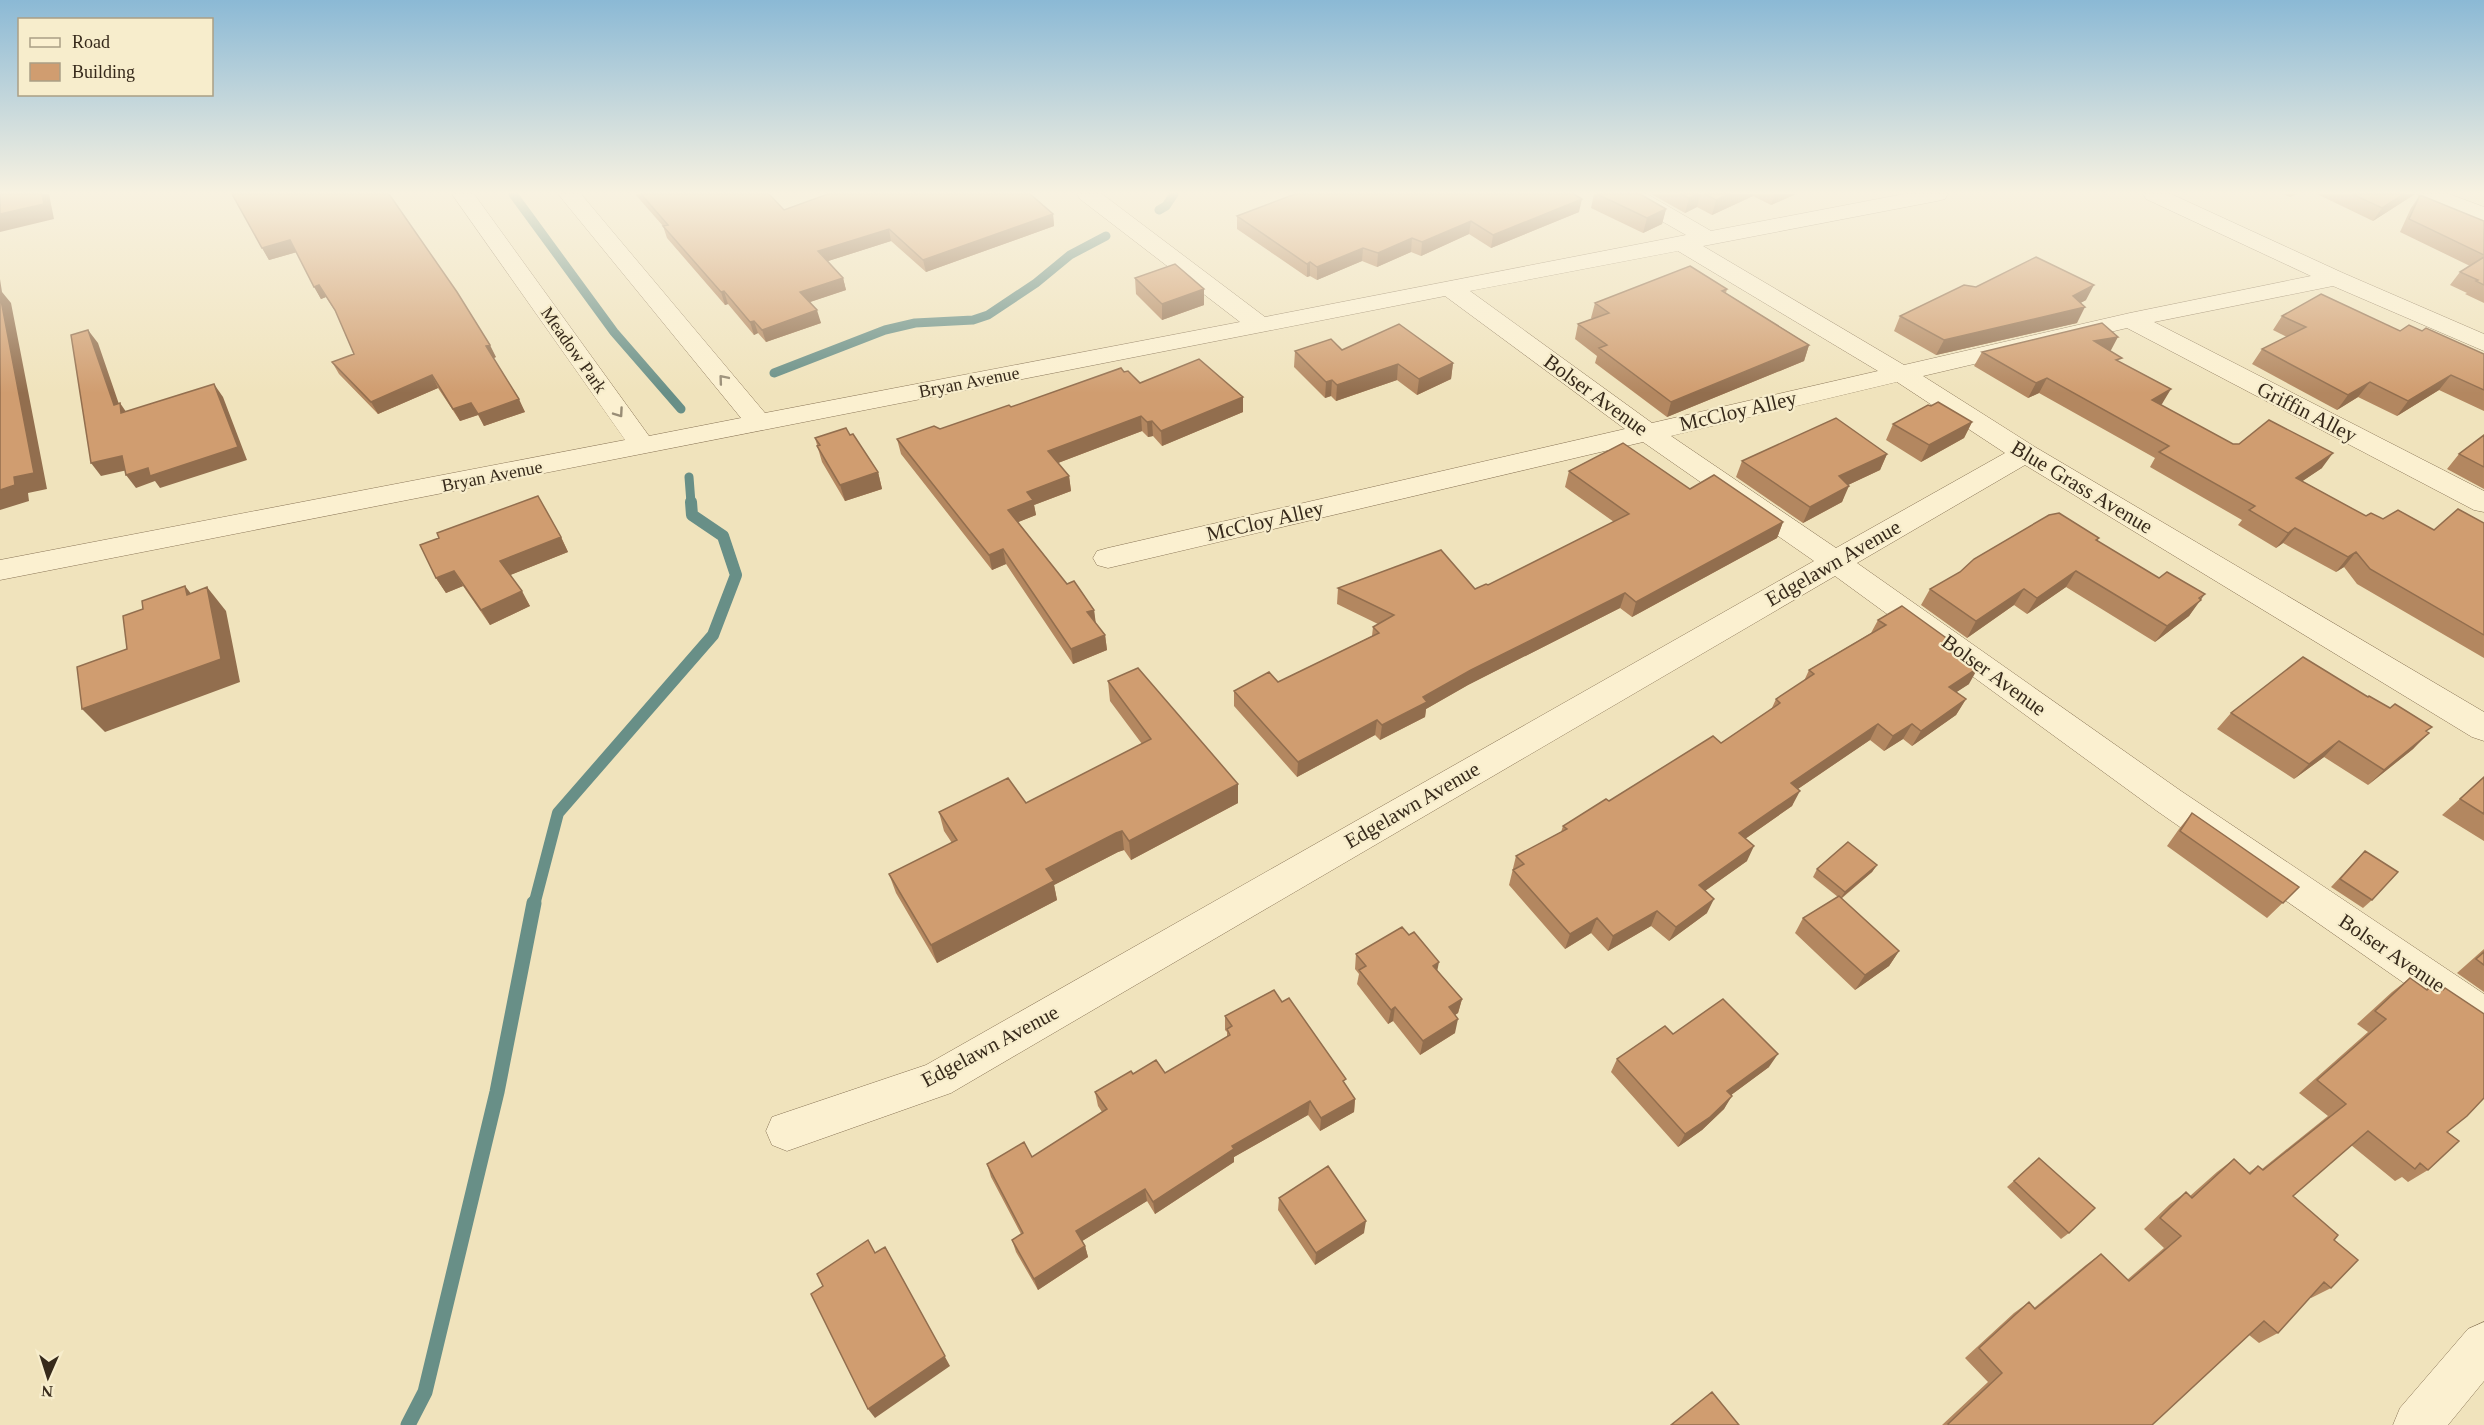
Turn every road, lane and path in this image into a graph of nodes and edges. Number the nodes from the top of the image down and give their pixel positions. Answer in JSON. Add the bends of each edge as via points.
{"nodes":[{"id":1,"x":510,"y":260,"type":"edge"},
{"id":2,"x":624,"y":260,"type":"edge"},
{"id":3,"x":1175,"y":260,"type":"edge"},
{"id":4,"x":1587,"y":260,"type":"edge"},
{"id":5,"x":1726,"y":260,"type":"edge"},
{"id":6,"x":2297,"y":260,"type":"edge"},
{"id":7,"x":2335,"y":278,"type":"junction"},
{"id":8,"x":1448,"y":287,"type":"junction"},
{"id":9,"x":2130,"y":320,"type":"junction"},
{"id":10,"x":1259,"y":324,"type":"junction"},
{"id":11,"x":2484,"y":343,"type":"edge"},
{"id":12,"x":1900,"y":373,"type":"junction"},
{"id":13,"x":760,"y":424,"type":"junction"},
{"id":14,"x":1647,"y":432,"type":"junction"},
{"id":15,"x":643,"y":447,"type":"junction"},
{"id":16,"x":2025,"y":453,"type":"junction"},
{"id":17,"x":2484,"y":503,"type":"edge"},
{"id":18,"x":1108,"y":558,"type":"dead end"},
{"id":19,"x":1834,"y":561,"type":"junction"},
{"id":20,"x":0,"y":570,"type":"edge"},
{"id":21,"x":2484,"y":728,"type":"edge"},
{"id":22,"x":2484,"y":1016,"type":"edge"},
{"id":23,"x":787,"y":1131,"type":"dead end"},
{"id":24,"x":2484,"y":1345,"type":"edge"},
{"id":25,"x":2418,"y":1425,"type":"edge"}],
"edges":[{"from":1,"to":15,"type":"street","name":"Meadow Park","one_way":true},
{"from":13,"to":2,"type":"street","one_way":true},
{"from":3,"to":10,"type":"street"},
{"from":4,"to":8,"type":"street","name":"Bryan Avenue"},
{"from":5,"to":12,"type":"street","name":"Blue Grass Avenue"},
{"from":6,"to":7,"type":"street"},
{"from":7,"to":9,"type":"street","name":"McCloy Alley"},
{"from":7,"to":11,"type":"street"},
{"from":8,"to":10,"type":"street","name":"Bryan Avenue"},
{"from":8,"to":14,"type":"street","name":"Bolser Avenue"},
{"from":9,"to":12,"type":"street","name":"McCloy Alley"},
{"from":9,"to":17,"type":"street","name":"Griffin Alley"},
{"from":10,"to":13,"type":"street","name":"Bryan Avenue"},
{"from":12,"to":14,"type":"street","name":"McCloy Alley"},
{"from":12,"to":16,"type":"street","name":"Blue Grass Avenue"},
{"from":13,"to":15,"type":"street","name":"Bryan Avenue"},
{"from":14,"to":18,"type":"street","name":"McCloy Alley"},
{"from":14,"to":19,"type":"street","name":"Bolser Avenue"},
{"from":15,"to":20,"type":"street","name":"Bryan Avenue"},
{"from":16,"to":19,"type":"street","name":"Edgelawn Avenue"},
{"from":16,"to":21,"type":"street","name":"Blue Grass Avenue"},
{"from":19,"to":22,"type":"street","name":"Bolser Avenue","via":[[2169,801]]},
{"from":19,"to":23,"type":"street","name":"Edgelawn Avenue","via":[[937,1080]]},
{"from":24,"to":25,"type":"street"}]}
